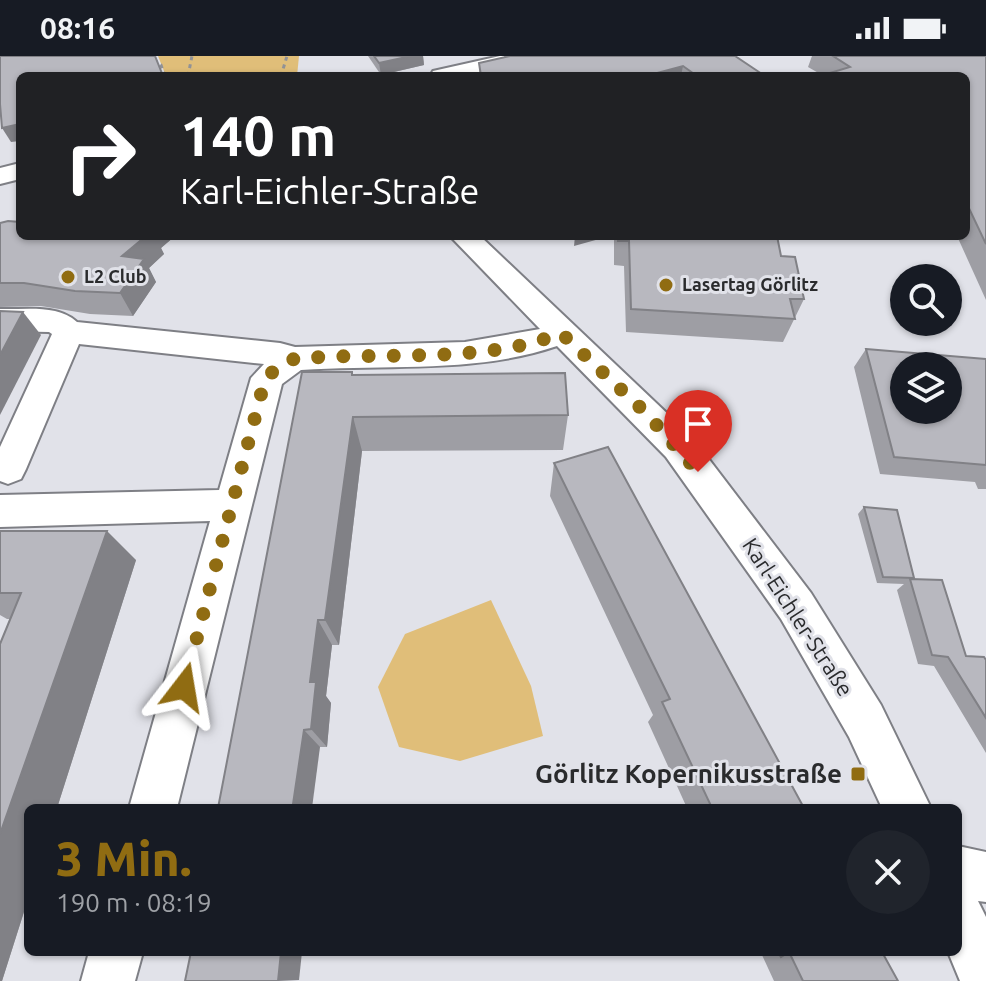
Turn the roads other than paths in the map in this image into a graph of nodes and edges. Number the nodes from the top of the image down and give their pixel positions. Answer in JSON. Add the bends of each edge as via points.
{"nodes":[{"id":1,"x":528,"y":56,"type":"edge"},
{"id":2,"x":458,"y":72,"type":"edge"},
{"id":3,"x":468,"y":240,"type":"edge"},
{"id":4,"x":0,"y":320,"type":"edge"},
{"id":5,"x":69,"y":332,"type":"junction"},
{"id":6,"x":561,"y":333,"type":"junction"},
{"id":7,"x":280,"y":369,"type":"junction"},
{"id":8,"x":8,"y":469,"type":"dead end"},
{"id":9,"x":231,"y":505,"type":"junction"},
{"id":10,"x":0,"y":511,"type":"edge"},
{"id":11,"x":154,"y":804,"type":"edge"},
{"id":12,"x":905,"y":804,"type":"edge"},
{"id":13,"x":962,"y":872,"type":"edge"},
{"id":14,"x":986,"y":877,"type":"edge"},
{"id":15,"x":962,"y":924,"type":"edge"},
{"id":16,"x":115,"y":956,"type":"edge"},
{"id":17,"x":986,"y":977,"type":"edge"},
{"id":18,"x":108,"y":981,"type":"edge"}],
"edges":[{"from":1,"to":2,"type":"street"},
{"from":3,"to":6,"type":"street","name":"Karl-Eichler-Straße"},
{"from":4,"to":5,"type":"street","via":[[57,321]]},
{"from":5,"to":7,"type":"street","via":[[280,354]]},
{"from":5,"to":8,"type":"street"},
{"from":6,"to":7,"type":"street","via":[[496,351]]},
{"from":6,"to":12,"type":"street","name":"Karl-Eichler-Straße","via":[[679,447],[737,523],[804,618],[865,721]]},
{"from":7,"to":9,"type":"street"},
{"from":9,"to":10,"type":"street"},
{"from":9,"to":11,"type":"street"},
{"from":13,"to":14,"type":"street"},
{"from":15,"to":17,"type":"street"},
{"from":16,"to":18,"type":"street"}]}
